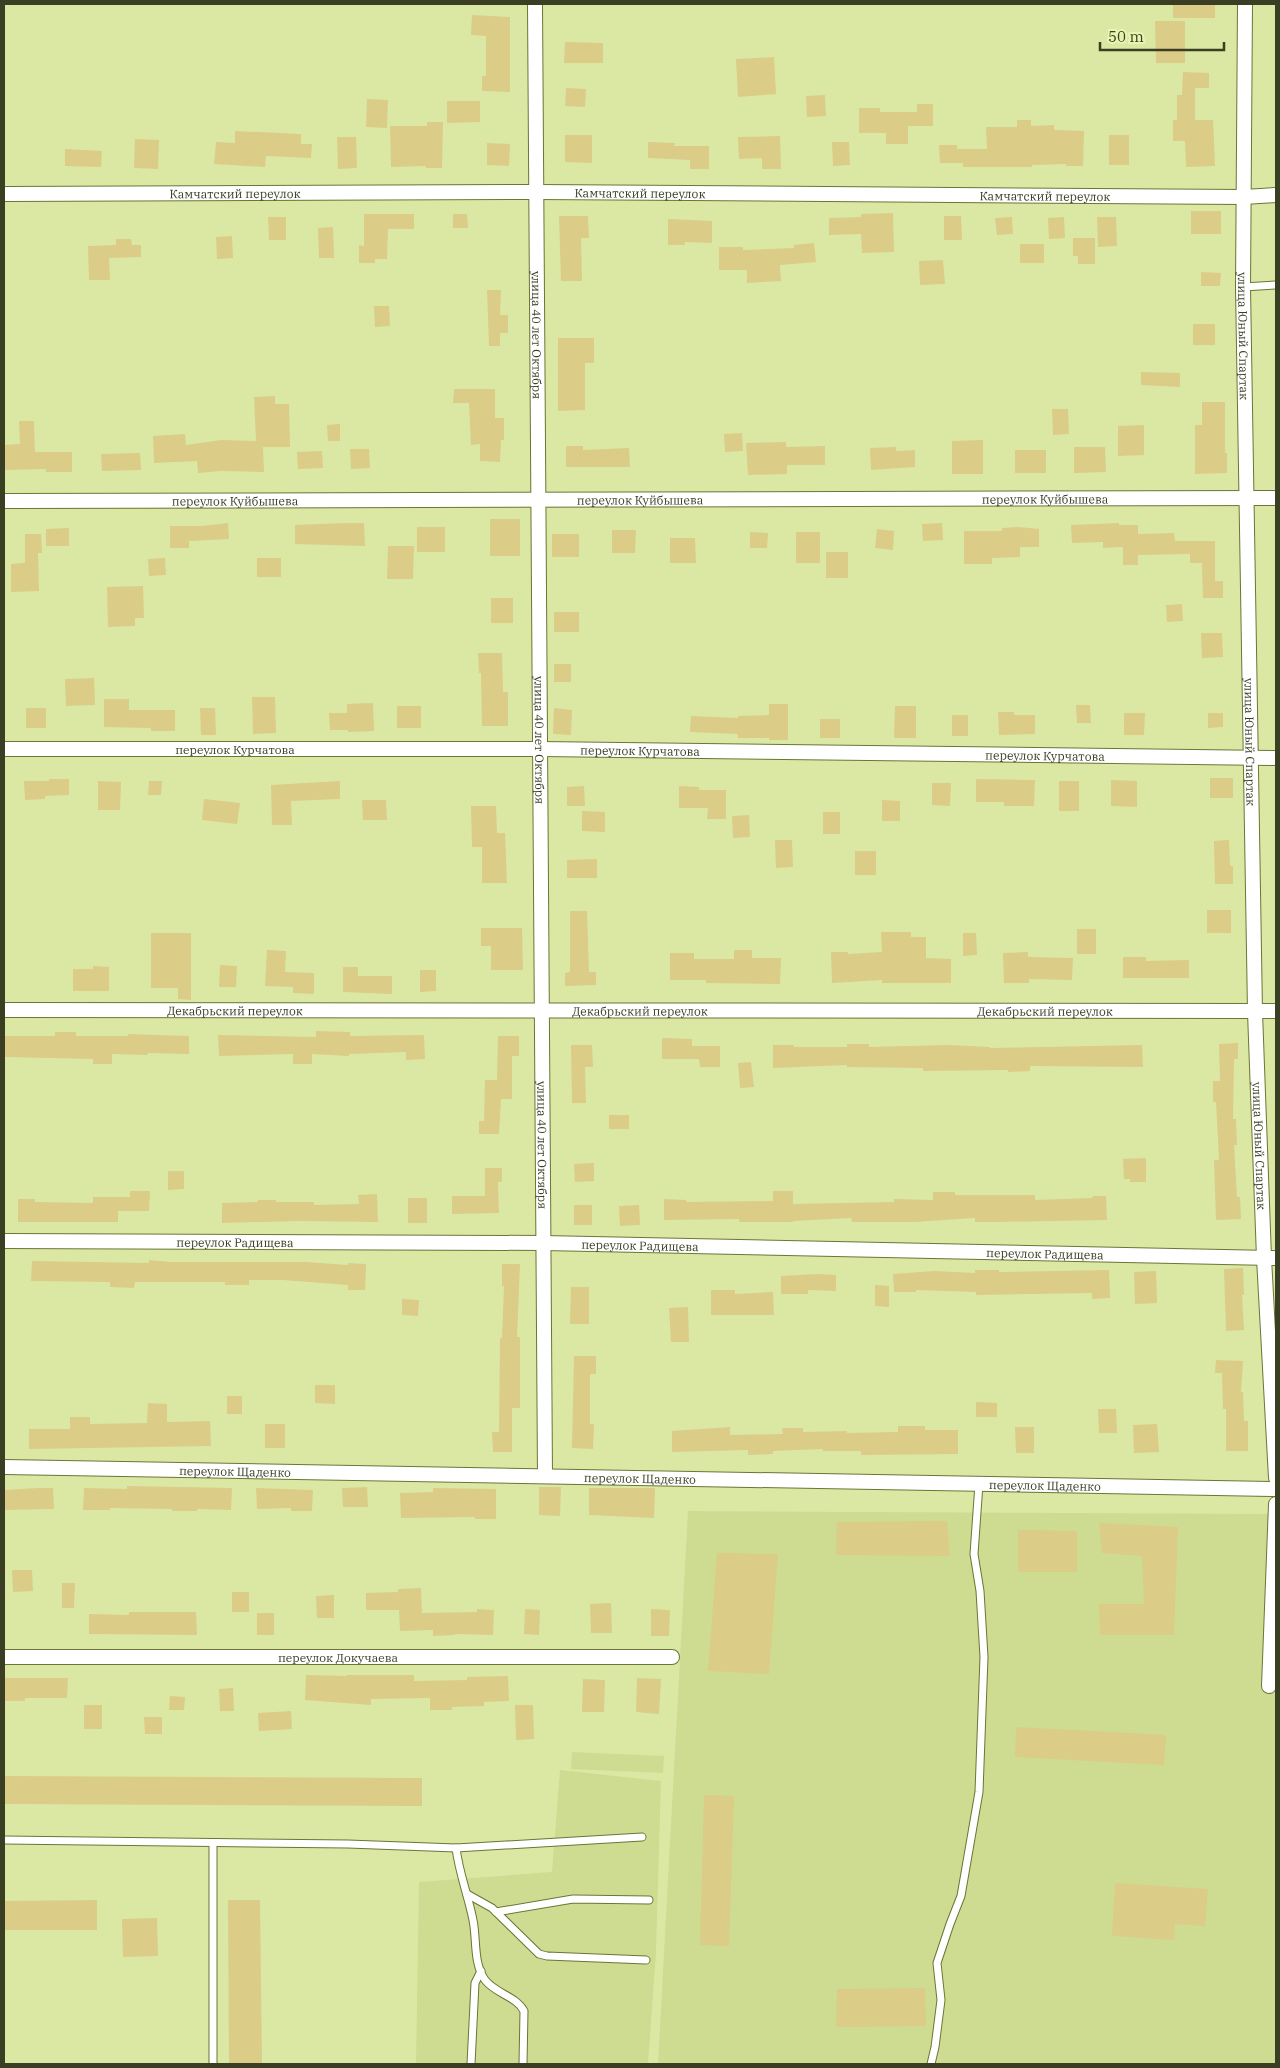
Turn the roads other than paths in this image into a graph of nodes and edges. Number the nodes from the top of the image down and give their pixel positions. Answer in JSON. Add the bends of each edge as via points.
{"nodes":[{"id":1,"x":536,"y":4,"type":"edge"},
{"id":2,"x":1245,"y":4,"type":"edge"},
{"id":3,"x":537,"y":192,"type":"junction"},
{"id":4,"x":4,"y":194,"type":"edge"},
{"id":5,"x":1276,"y":195,"type":"edge"},
{"id":6,"x":1244,"y":197,"type":"junction"},
{"id":7,"x":1276,"y":285,"type":"edge"},
{"id":8,"x":1243,"y":287,"type":"junction"},
{"id":9,"x":1247,"y":498,"type":"junction"},
{"id":10,"x":1276,"y":498,"type":"edge"},
{"id":11,"x":539,"y":499,"type":"junction"},
{"id":12,"x":4,"y":501,"type":"edge"},
{"id":13,"x":4,"y":748,"type":"edge"},
{"id":14,"x":540,"y":749,"type":"junction"},
{"id":15,"x":1251,"y":758,"type":"junction"},
{"id":16,"x":1276,"y":758,"type":"edge"},
{"id":17,"x":542,"y":1009,"type":"junction"},
{"id":18,"x":4,"y":1010,"type":"edge"},
{"id":19,"x":1276,"y":1011,"type":"edge"},
{"id":20,"x":1255,"y":1012,"type":"junction"},
{"id":21,"x":4,"y":1240,"type":"edge"},
{"id":22,"x":543,"y":1244,"type":"junction"},
{"id":23,"x":1270,"y":1258,"type":"edge"},
{"id":24,"x":4,"y":1466,"type":"edge"},
{"id":25,"x":545,"y":1476,"type":"junction"},
{"id":26,"x":1276,"y":1478,"type":"edge"},
{"id":27,"x":979,"y":1484,"type":"junction"},
{"id":28,"x":1276,"y":1489,"type":"edge"},
{"id":29,"x":1276,"y":1504,"type":"edge"},
{"id":30,"x":4,"y":1657,"type":"edge"},
{"id":31,"x":672,"y":1657,"type":"dead end"},
{"id":32,"x":1269,"y":1686,"type":"dead end"},
{"id":33,"x":642,"y":1837,"type":"dead end"},
{"id":34,"x":4,"y":1840,"type":"edge"},
{"id":35,"x":213,"y":1844,"type":"junction"},
{"id":36,"x":456,"y":1848,"type":"junction"},
{"id":37,"x":467,"y":1894,"type":"junction"},
{"id":38,"x":649,"y":1900,"type":"dead end"},
{"id":39,"x":496,"y":1912,"type":"junction"},
{"id":40,"x":646,"y":1960,"type":"dead end"},
{"id":41,"x":480,"y":1971,"type":"junction"},
{"id":42,"x":214,"y":2064,"type":"edge"},
{"id":43,"x":471,"y":2064,"type":"edge"},
{"id":44,"x":523,"y":2064,"type":"edge"},
{"id":45,"x":931,"y":2064,"type":"edge"}],
"edges":[{"from":1,"to":3,"type":"street","name":"улица 40 лет Октября"},
{"from":2,"to":6,"type":"street","name":"улица Юный Спартак"},
{"from":3,"to":4,"type":"street","name":"Камчатский переулок"},
{"from":3,"to":6,"type":"street","name":"Камчатский переулок"},
{"from":3,"to":11,"type":"street","name":"улица 40 лет Октября"},
{"from":5,"to":6,"type":"street","name":"Камчатский переулок"},
{"from":6,"to":8,"type":"street","name":"улица Юный Спартак"},
{"from":7,"to":8,"type":"lane"},
{"from":8,"to":9,"type":"street","name":"улица Юный Спартак"},
{"from":9,"to":10,"type":"street","name":"переулок Куйбышева"},
{"from":9,"to":11,"type":"street","name":"переулок Куйбышева"},
{"from":9,"to":15,"type":"street","name":"улица Юный Спартак"},
{"from":11,"to":12,"type":"street","name":"переулок Куйбышева"},
{"from":11,"to":14,"type":"street","name":"улица 40 лет Октября"},
{"from":13,"to":14,"type":"street","name":"переулок Курчатова"},
{"from":14,"to":15,"type":"street","name":"переулок Курчатова"},
{"from":14,"to":17,"type":"street","name":"улица 40 лет Октября"},
{"from":15,"to":16,"type":"street","name":"переулок Курчатова"},
{"from":15,"to":20,"type":"street","name":"улица Юный Спартак"},
{"from":17,"to":18,"type":"street","name":"Декабрьский переулок"},
{"from":17,"to":20,"type":"street","name":"Декабрьский переулок"},
{"from":17,"to":22,"type":"street","name":"улица 40 лет Октября"},
{"from":19,"to":20,"type":"street","name":"Декабрьский переулок"},
{"from":20,"to":23,"type":"street","name":"улица Юный Спартак"},
{"from":21,"to":22,"type":"street","name":"переулок Радищева"},
{"from":22,"to":23,"type":"street","name":"переулок Радищева"},
{"from":22,"to":25,"type":"street","name":"улица 40 лет Октября"},
{"from":23,"to":26,"type":"street","name":"улица Юный Спартак"},
{"from":24,"to":25,"type":"street","name":"переулок Щаденко"},
{"from":25,"to":27,"type":"street","name":"переулок Щаденко"},
{"from":27,"to":28,"type":"street","name":"переулок Щаденко"},
{"from":27,"to":45,"type":"lane","via":[[974,1554],[984,1657],[980,1792],[961,1896],[937,1963],[941,2000]]},
{"from":29,"to":32,"type":"street"},
{"from":30,"to":31,"type":"street","name":"переулок Докучаева"},
{"from":33,"to":36,"type":"lane"},
{"from":34,"to":35,"type":"lane"},
{"from":35,"to":36,"type":"lane"},
{"from":35,"to":42,"type":"lane"},
{"from":36,"to":37,"type":"lane"},
{"from":37,"to":39,"type":"lane"},
{"from":37,"to":41,"type":"lane"},
{"from":38,"to":39,"type":"lane","via":[[573,1899]]},
{"from":39,"to":40,"type":"lane","via":[[540,1954]]},
{"from":41,"to":43,"type":"lane","via":[[475,1983]]},
{"from":41,"to":44,"type":"lane","via":[[486,1981],[520,2004],[524,2011]]}]}
